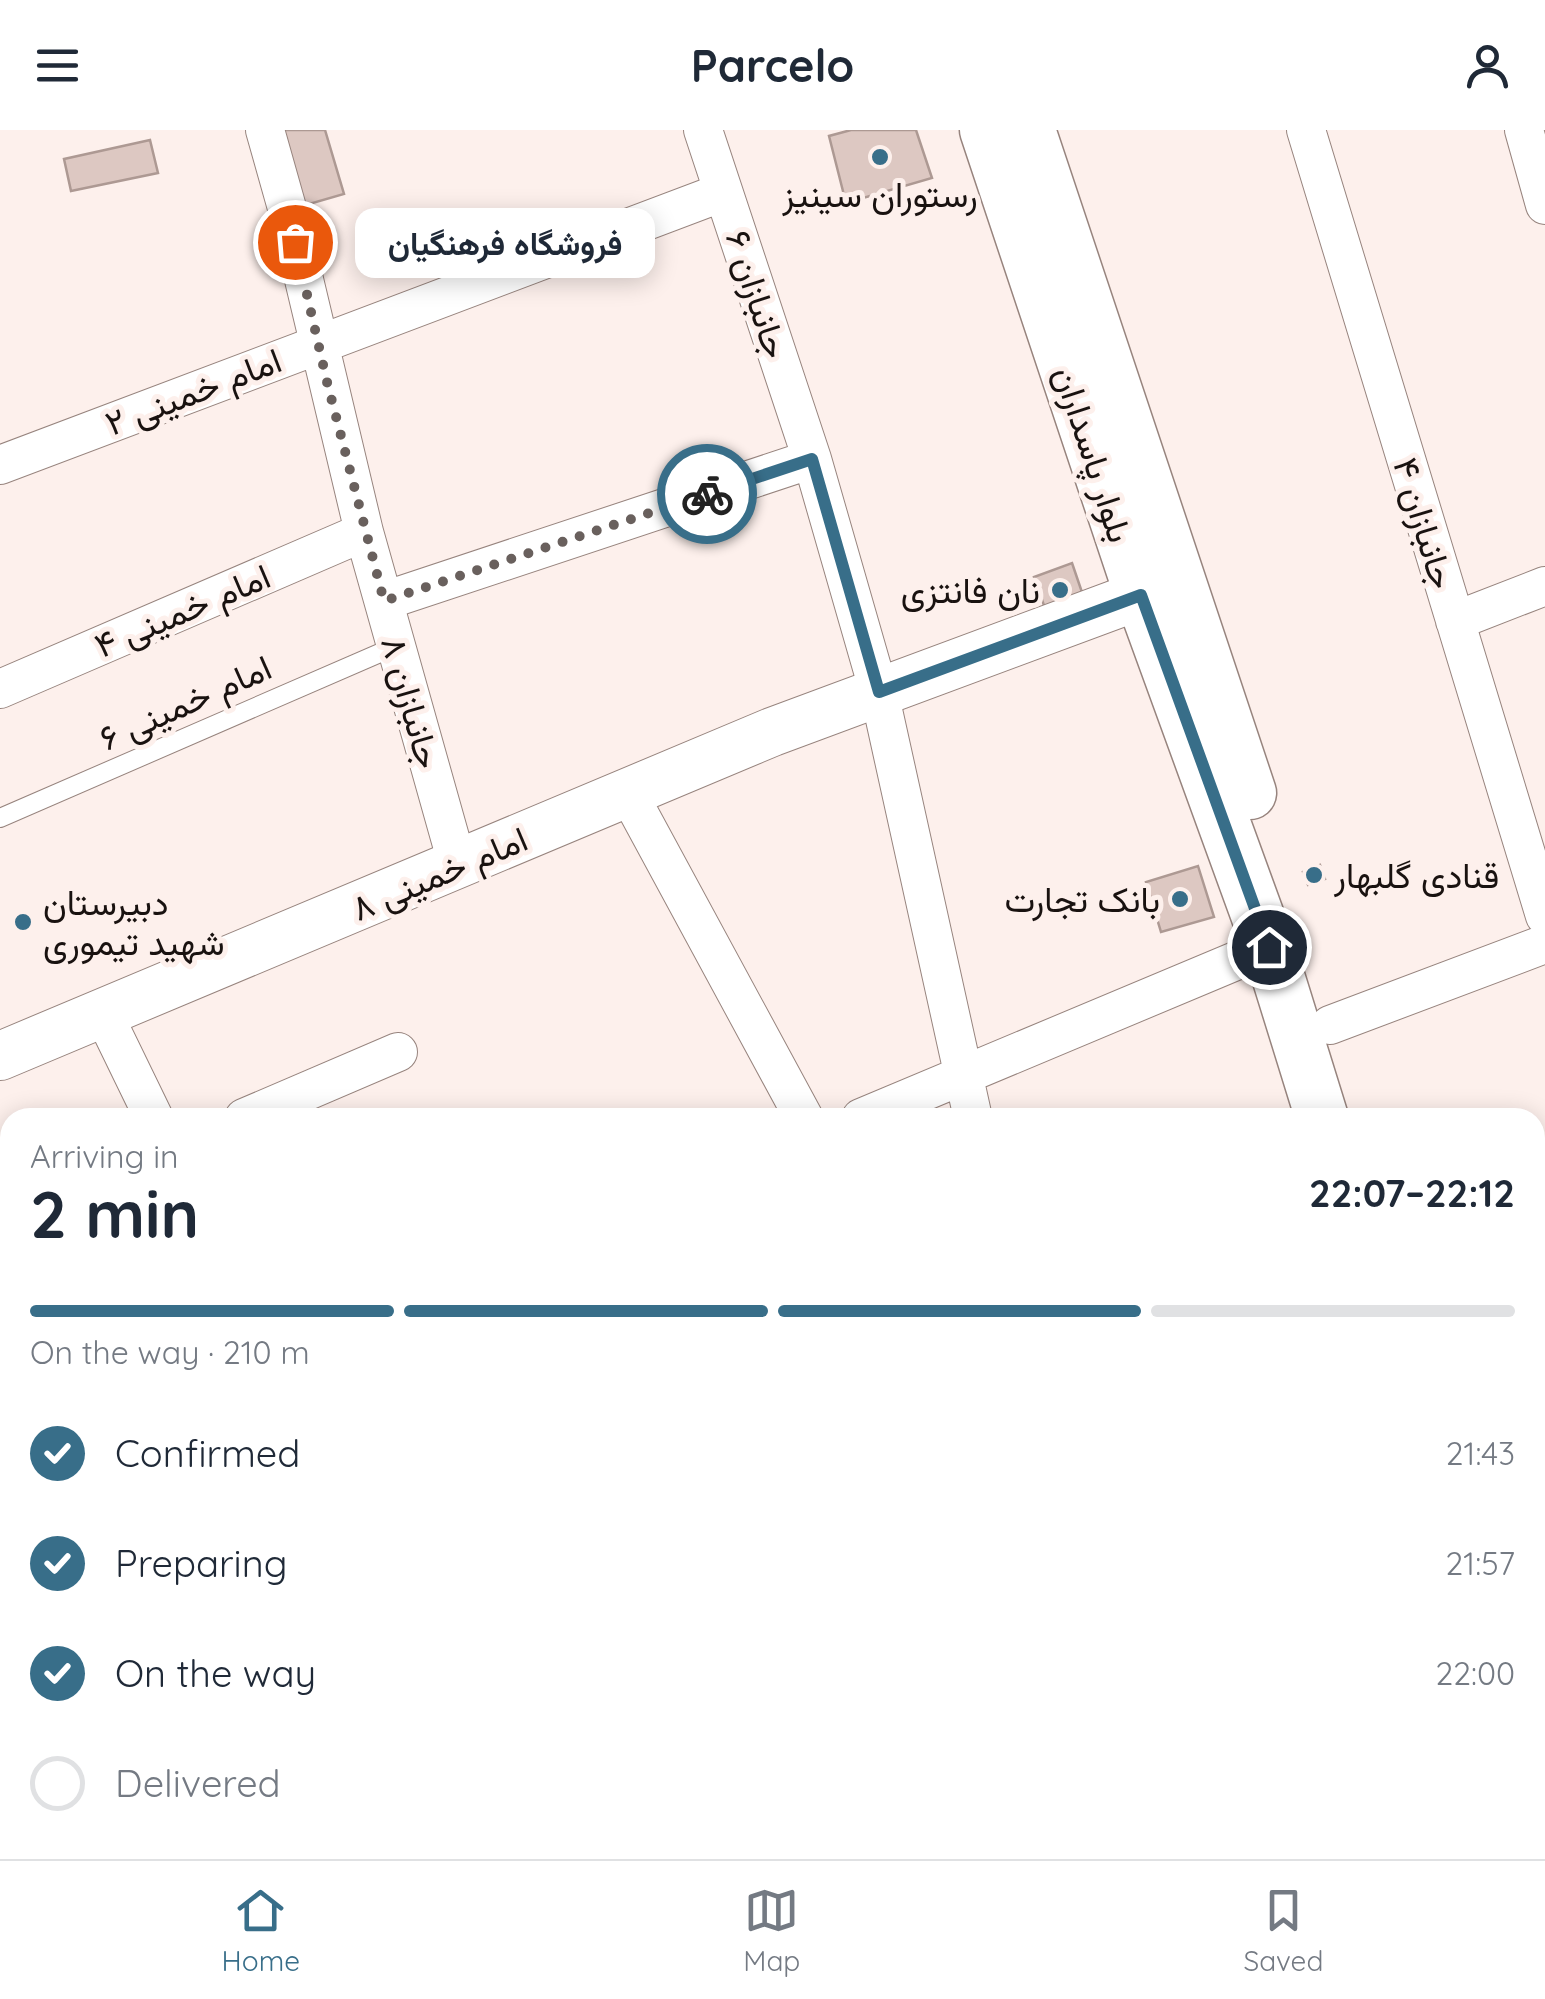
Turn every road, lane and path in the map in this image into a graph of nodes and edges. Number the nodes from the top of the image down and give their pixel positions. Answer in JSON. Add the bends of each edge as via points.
{"nodes":[{"id":1,"x":264,"y":130,"type":"edge"},
{"id":2,"x":703,"y":130,"type":"edge"},
{"id":3,"x":986,"y":130,"type":"edge"},
{"id":4,"x":1029,"y":130,"type":"edge"},
{"id":5,"x":1306,"y":130,"type":"edge"},
{"id":6,"x":1524,"y":130,"type":"edge"},
{"id":7,"x":724,"y":192,"type":"junction"},
{"id":8,"x":1545,"y":206,"type":"edge"},
{"id":9,"x":318,"y":344,"type":"junction"},
{"id":10,"x":812,"y":459,"type":"junction"},
{"id":11,"x":0,"y":465,"type":"edge"},
{"id":12,"x":1125,"y":482,"type":"junction"},
{"id":13,"x":364,"y":532,"type":"junction"},
{"id":14,"x":1545,"y":586,"type":"edge"},
{"id":15,"x":1141,"y":595,"type":"junction"},
{"id":16,"x":384,"y":601,"type":"junction"},
{"id":17,"x":1455,"y":621,"type":"junction"},
{"id":18,"x":396,"y":646,"type":"junction"},
{"id":19,"x":0,"y":689,"type":"edge"},
{"id":20,"x":879,"y":692,"type":"junction"},
{"id":21,"x":628,"y":793,"type":"junction"},
{"id":22,"x":0,"y":818,"type":"edge"},
{"id":23,"x":458,"y":866,"type":"junction"},
{"id":24,"x":1545,"y":916,"type":"edge"},
{"id":25,"x":1545,"y":944,"type":"edge"},
{"id":26,"x":1269,"y":947,"type":"junction"},
{"id":27,"x":102,"y":1010,"type":"junction"},
{"id":28,"x":1330,"y":1025,"type":"junction"},
{"id":29,"x":398,"y":1052,"type":"dead end"},
{"id":30,"x":0,"y":1056,"type":"edge"},
{"id":31,"x":964,"y":1074,"type":"junction"},
{"id":32,"x":149,"y":1108,"type":"edge"},
{"id":33,"x":267,"y":1108,"type":"edge"},
{"id":34,"x":799,"y":1108,"type":"edge"},
{"id":35,"x":884,"y":1108,"type":"edge"},
{"id":36,"x":971,"y":1108,"type":"edge"},
{"id":37,"x":1319,"y":1108,"type":"edge"},
{"id":38,"x":1354,"y":1108,"type":"edge"}],
"edges":[{"from":1,"to":9,"type":"street","name":"جانبازان ۸"},
{"from":2,"to":7,"type":"street","name":"جانبازان ۶"},
{"from":3,"to":12,"type":"main road","name":"بلوار پاسداران"},
{"from":4,"to":12,"type":"main road","name":"بلوار پاسداران"},
{"from":5,"to":17,"type":"street","name":"جانبازان ۴"},
{"from":6,"to":8,"type":"street"},
{"from":7,"to":9,"type":"street","name":"امام خمینی ۲"},
{"from":7,"to":10,"type":"street","name":"جانبازان ۶"},
{"from":9,"to":11,"type":"street","name":"امام خمینی ۲"},
{"from":9,"to":13,"type":"street","name":"جانبازان ۸"},
{"from":10,"to":16,"type":"street"},
{"from":10,"to":20,"type":"street","name":"جانبازان ۶"},
{"from":12,"to":15,"type":"main road","name":"بلوار پاسداران"},
{"from":12,"to":28,"type":"main road","name":"بلوار پاسداران"},
{"from":13,"to":16,"type":"street","name":"جانبازان ۸"},
{"from":13,"to":19,"type":"street","name":"امام خمینی ۴"},
{"from":14,"to":17,"type":"street"},
{"from":15,"to":20,"type":"street","name":"امام خمینی ۸"},
{"from":15,"to":26,"type":"main road","name":"بلوار پاسداران"},
{"from":16,"to":18,"type":"street","name":"جانبازان ۸"},
{"from":17,"to":24,"type":"street","name":"جانبازان ۴"},
{"from":18,"to":22,"type":"lane","name":"امام خمینی ۶"},
{"from":18,"to":23,"type":"street","name":"جانبازان ۸"},
{"from":20,"to":21,"type":"street","name":"امام خمینی ۸"},
{"from":20,"to":31,"type":"street","name":"جانبازان ۶"},
{"from":21,"to":23,"type":"street","name":"امام خمینی ۸"},
{"from":21,"to":34,"type":"street"},
{"from":23,"to":27,"type":"street","name":"امام خمینی ۸"},
{"from":25,"to":28,"type":"street"},
{"from":26,"to":31,"type":"street"},
{"from":26,"to":37,"type":"main road","name":"بلوار پاسداران"},
{"from":27,"to":30,"type":"street","name":"امام خمینی ۸"},
{"from":27,"to":32,"type":"street"},
{"from":28,"to":38,"type":"main road","name":"بلوار پاسداران"},
{"from":29,"to":33,"type":"street"},
{"from":31,"to":35,"type":"street"},
{"from":31,"to":36,"type":"street","name":"جانبازان ۶"}]}
